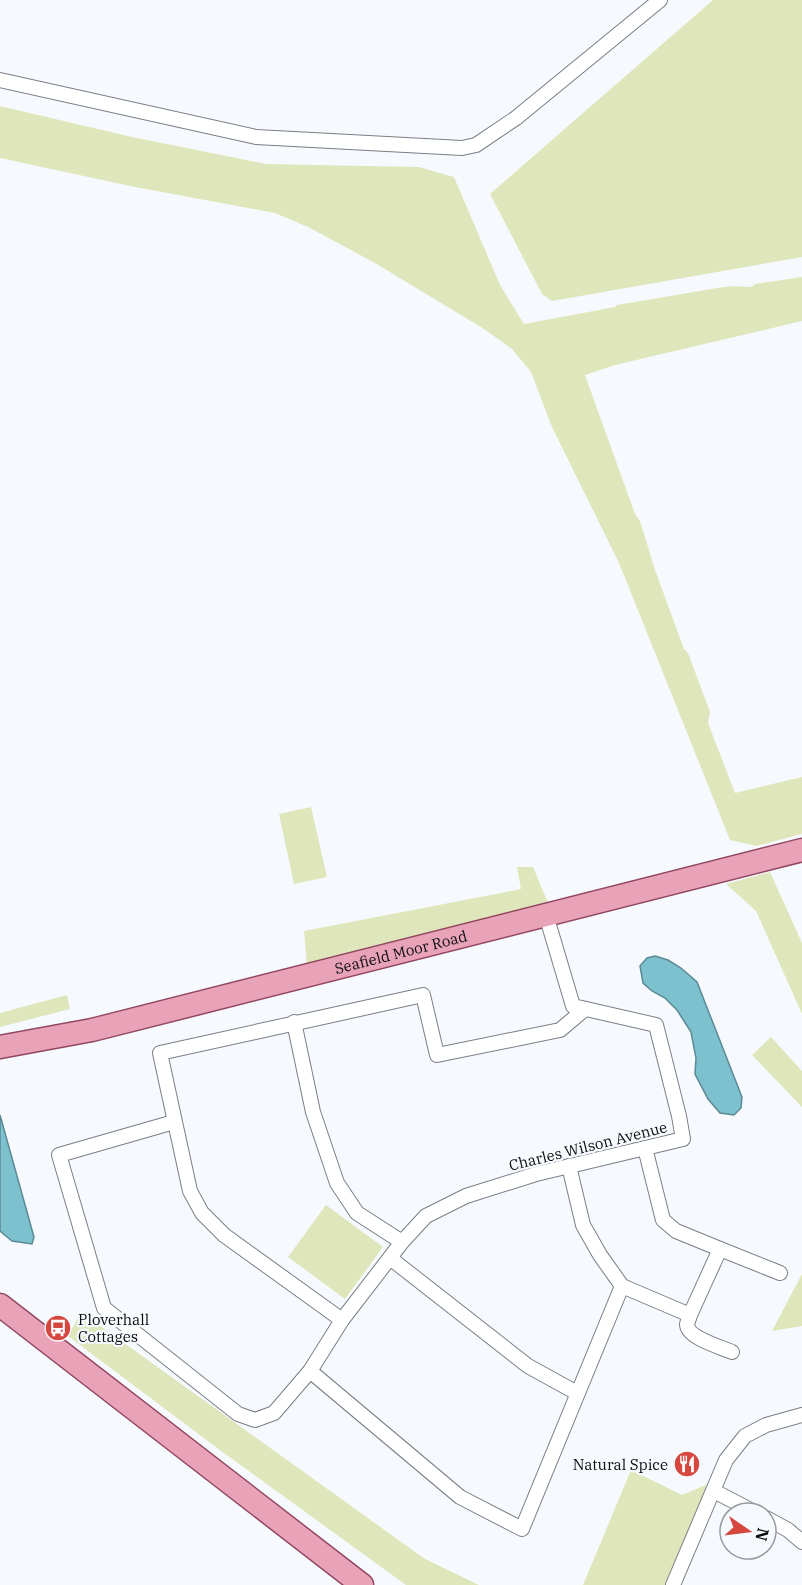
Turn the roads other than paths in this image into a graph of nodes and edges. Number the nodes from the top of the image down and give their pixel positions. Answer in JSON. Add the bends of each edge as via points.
{"nodes":[{"id":1,"x":660,"y":0,"type":"edge"},
{"id":2,"x":0,"y":80,"type":"edge"},
{"id":3,"x":802,"y":850,"type":"edge"},
{"id":4,"x":546,"y":915,"type":"junction"},
{"id":5,"x":585,"y":1009,"type":"junction"},
{"id":6,"x":294,"y":1022,"type":"junction"},
{"id":7,"x":0,"y":1047,"type":"edge"},
{"id":8,"x":174,"y":1122,"type":"junction"},
{"id":9,"x":645,"y":1148,"type":"junction"},
{"id":10,"x":569,"y":1166,"type":"junction"},
{"id":11,"x":402,"y":1242,"type":"junction"},
{"id":12,"x":720,"y":1249,"type":"junction"},
{"id":13,"x":390,"y":1258,"type":"junction"},
{"id":14,"x":780,"y":1273,"type":"dead end"},
{"id":15,"x":622,"y":1286,"type":"junction"},
{"id":16,"x":0,"y":1305,"type":"edge"},
{"id":17,"x":690,"y":1315,"type":"junction"},
{"id":18,"x":342,"y":1320,"type":"junction"},
{"id":19,"x":732,"y":1352,"type":"dead end"},
{"id":20,"x":310,"y":1371,"type":"junction"},
{"id":21,"x":578,"y":1393,"type":"junction"},
{"id":22,"x":802,"y":1415,"type":"edge"},
{"id":23,"x":714,"y":1491,"type":"junction"},
{"id":24,"x":733,"y":1501,"type":"edge"},
{"id":25,"x":778,"y":1525,"type":"edge"},
{"id":26,"x":802,"y":1542,"type":"edge"},
{"id":27,"x":362,"y":1585,"type":"edge"},
{"id":28,"x":673,"y":1585,"type":"edge"}],
"edges":[{"from":1,"to":2,"type":"street","via":[[516,118],[476,145],[462,148],[256,137]]},
{"from":3,"to":4,"type":"main road","name":"Seafield Moor Road"},
{"from":4,"to":5,"type":"street","via":[[573,1006]]},
{"from":4,"to":7,"type":"main road","name":"Seafield Moor Road","via":[[92,1030]]},
{"from":5,"to":6,"type":"street","via":[[560,1030],[437,1054],[423,995]]},
{"from":5,"to":9,"type":"street","name":"Charles Wilson Avenue","via":[[656,1025],[683,1139]]},
{"from":6,"to":8,"type":"street","via":[[160,1053]]},
{"from":6,"to":11,"type":"street","via":[[313,1112],[337,1183],[357,1213]]},
{"from":8,"to":18,"type":"street","via":[[190,1191],[202,1213],[224,1234]]},
{"from":8,"to":20,"type":"street","name":"Charles Wilson Avenue","via":[[59,1155],[104,1308],[238,1414],[255,1420],[274,1413]]},
{"from":9,"to":10,"type":"street","name":"Charles Wilson Avenue"},
{"from":9,"to":12,"type":"street","via":[[663,1220],[676,1231]]},
{"from":10,"to":11,"type":"street","name":"Charles Wilson Avenue","via":[[466,1196],[426,1216]]},
{"from":10,"to":15,"type":"street","via":[[583,1225]]},
{"from":11,"to":13,"type":"street","name":"Charles Wilson Avenue"},
{"from":12,"to":14,"type":"street"},
{"from":12,"to":17,"type":"street"},
{"from":13,"to":18,"type":"street","name":"Charles Wilson Avenue"},
{"from":13,"to":21,"type":"street","via":[[528,1366]]},
{"from":15,"to":17,"type":"street"},
{"from":15,"to":21,"type":"street"},
{"from":16,"to":27,"type":"main road"},
{"from":17,"to":19,"type":"street","via":[[689,1332]]},
{"from":18,"to":20,"type":"street","name":"Charles Wilson Avenue"},
{"from":20,"to":21,"type":"street","via":[[460,1497],[522,1529]]},
{"from":22,"to":23,"type":"street","via":[[766,1425],[745,1436],[726,1460]]},
{"from":23,"to":24,"type":"street"},
{"from":23,"to":28,"type":"street"},
{"from":25,"to":26,"type":"street"}]}
